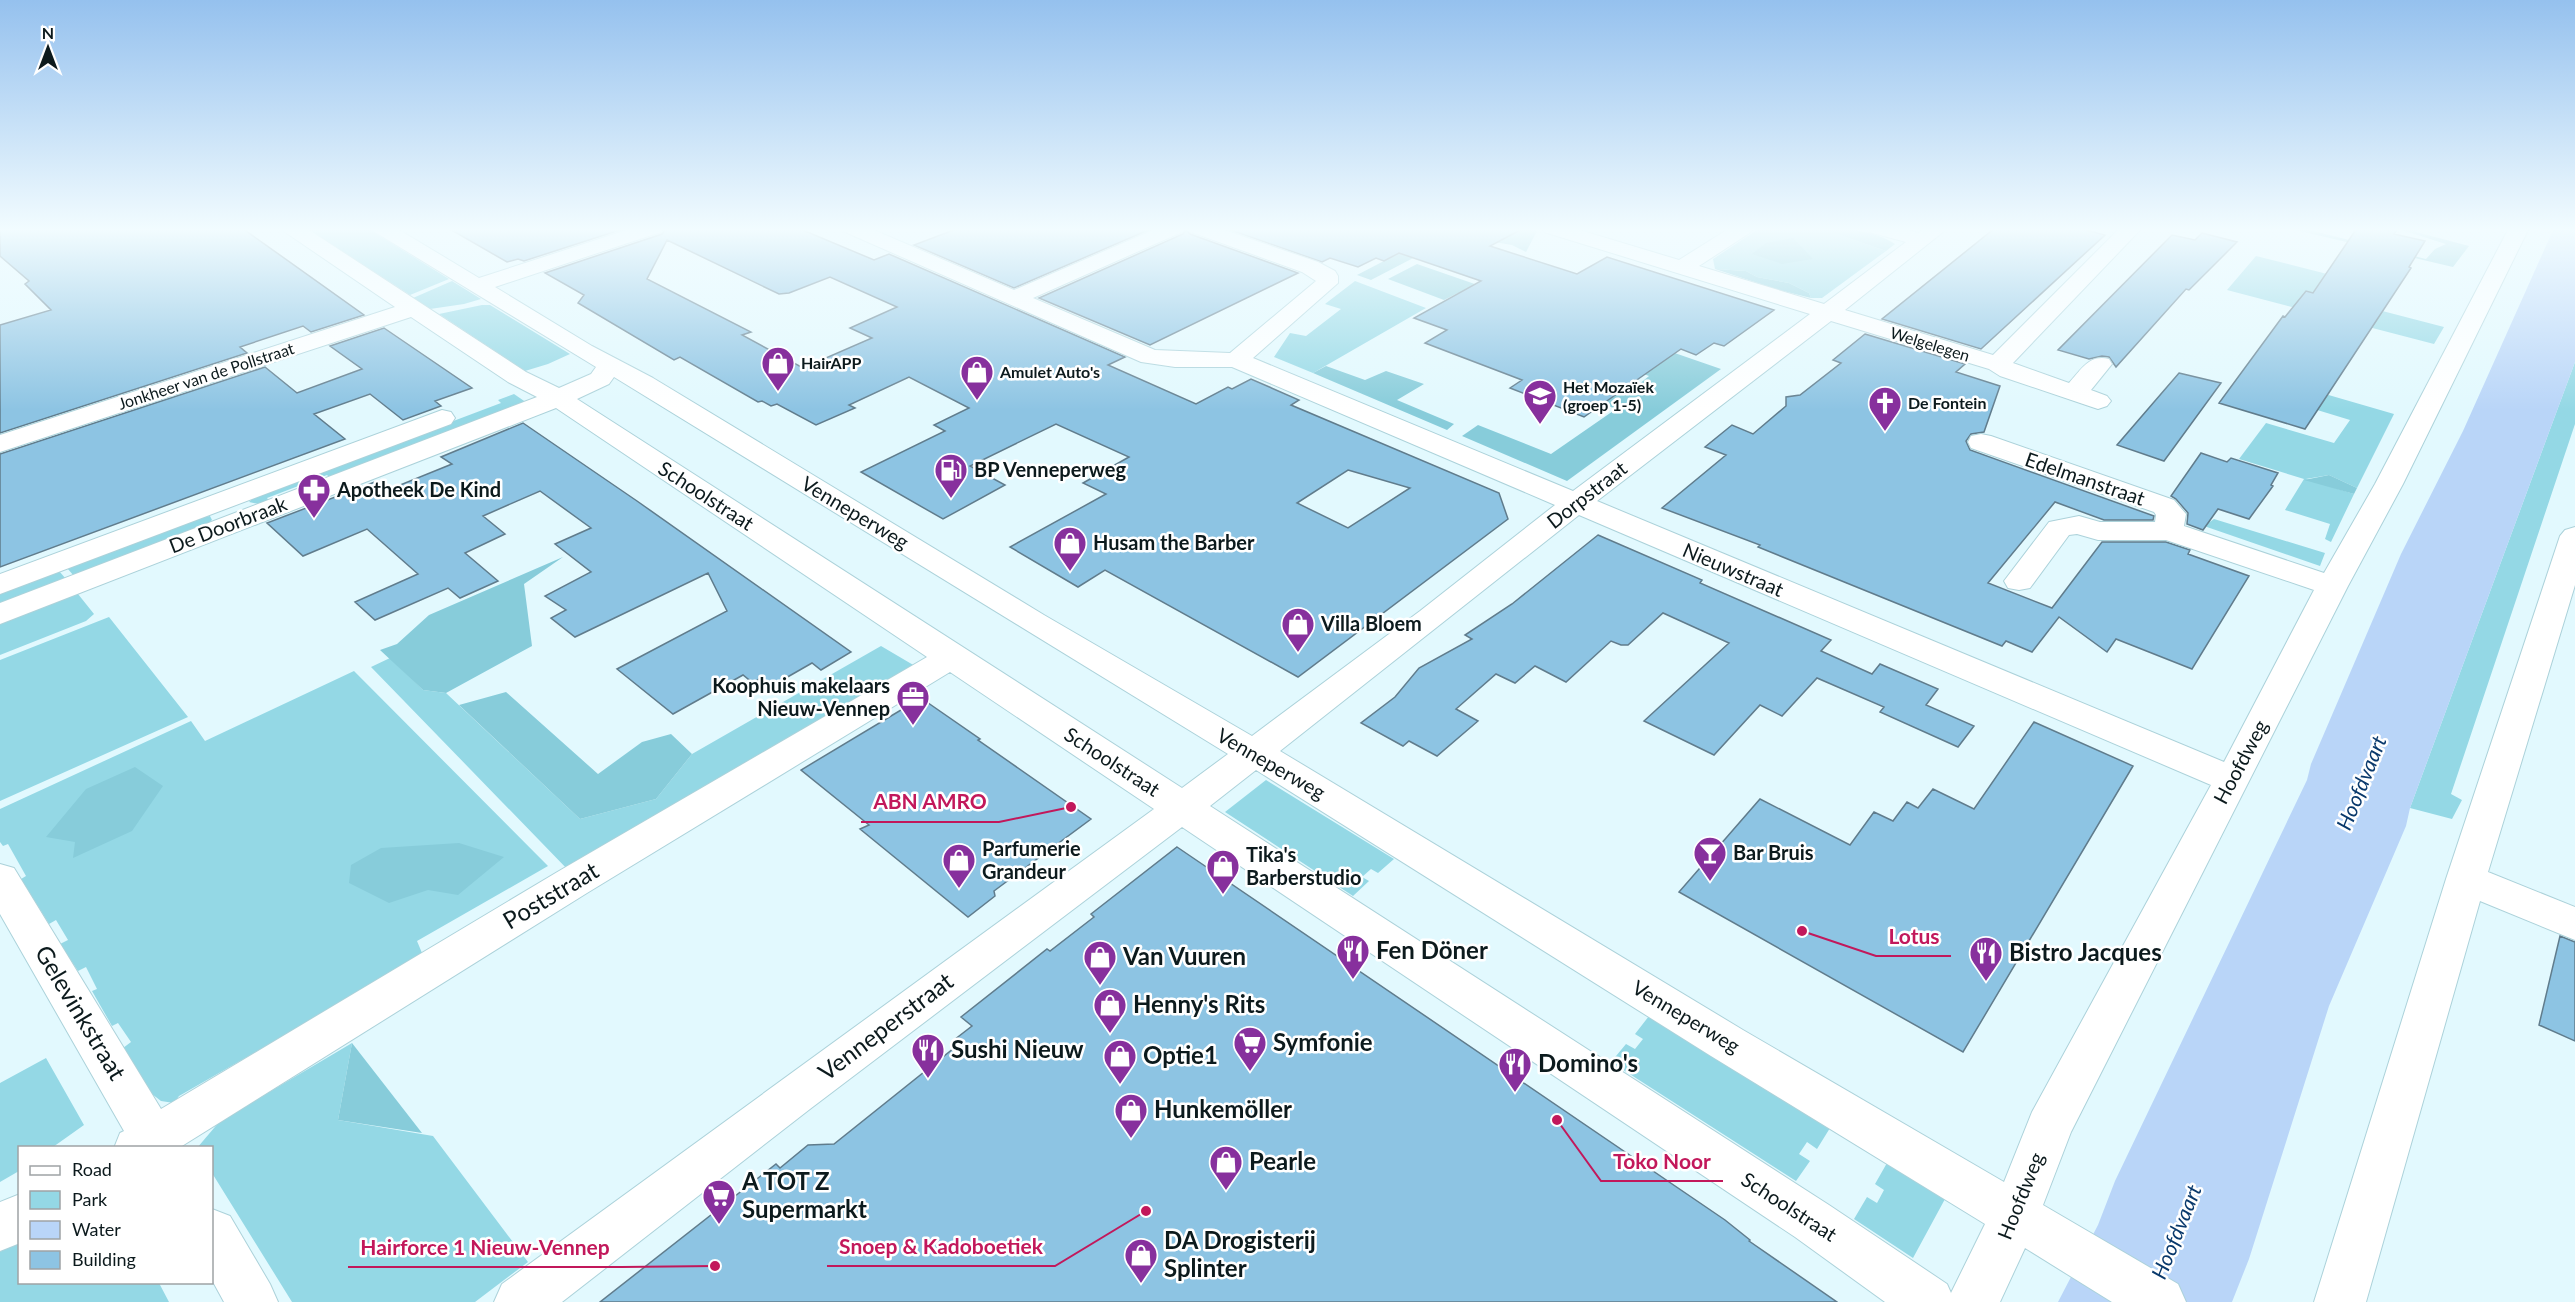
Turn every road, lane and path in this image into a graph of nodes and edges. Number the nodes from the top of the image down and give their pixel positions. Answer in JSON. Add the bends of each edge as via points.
{"nodes":[{"id":1,"x":382,"y":289,"type":"edge"},
{"id":2,"x":482,"y":289,"type":"edge"},
{"id":3,"x":993,"y":289,"type":"edge"},
{"id":4,"x":1035,"y":289,"type":"edge"},
{"id":5,"x":1321,"y":289,"type":"edge"},
{"id":6,"x":1749,"y":289,"type":"edge"},
{"id":7,"x":1859,"y":289,"type":"edge"},
{"id":8,"x":2072,"y":289,"type":"edge"},
{"id":9,"x":2487,"y":289,"type":"edge"},
{"id":10,"x":1014,"y":298,"type":"junction"},
{"id":11,"x":412,"y":309,"type":"junction"},
{"id":12,"x":1827,"y":313,"type":"junction"},
{"id":13,"x":1236,"y":360,"type":"junction"},
{"id":14,"x":604,"y":362,"type":"junction"},
{"id":15,"x":1998,"y":364,"type":"junction"},
{"id":16,"x":2100,"y":364,"type":"dead end"},
{"id":17,"x":543,"y":395,"type":"junction"},
{"id":18,"x":1981,"y":442,"type":"dead end"},
{"id":19,"x":0,"y":444,"type":"edge"},
{"id":20,"x":1576,"y":503,"type":"junction"},
{"id":21,"x":2169,"y":531,"type":"junction"},
{"id":22,"x":2575,"y":536,"type":"edge"},
{"id":23,"x":2019,"y":581,"type":"dead end"},
{"id":24,"x":0,"y":585,"type":"edge"},
{"id":25,"x":2332,"y":586,"type":"junction"},
{"id":26,"x":0,"y":614,"type":"edge"},
{"id":27,"x":951,"y":657,"type":"junction"},
{"id":28,"x":1253,"y":752,"type":"junction"},
{"id":29,"x":2231,"y":779,"type":"junction"},
{"id":30,"x":1181,"y":807,"type":"junction"},
{"id":31,"x":0,"y":879,"type":"edge"},
{"id":32,"x":2466,"y":879,"type":"junction"},
{"id":33,"x":2575,"y":924,"type":"edge"},
{"id":34,"x":150,"y":1144,"type":"edge"},
{"id":35,"x":2015,"y":1215,"type":"junction"},
{"id":36,"x":18,"y":1218,"type":"edge"},
{"id":37,"x":0,"y":1228,"type":"edge"},
{"id":38,"x":213,"y":1235,"type":"edge"},
{"id":39,"x":252,"y":1302,"type":"edge"},
{"id":40,"x":520,"y":1302,"type":"edge"},
{"id":41,"x":1929,"y":1302,"type":"edge"},
{"id":42,"x":1973,"y":1302,"type":"edge"},
{"id":43,"x":2160,"y":1302,"type":"edge"},
{"id":44,"x":2340,"y":1302,"type":"edge"}],
"edges":[{"from":1,"to":11,"type":"street","name":"Schoolstraat"},
{"from":2,"to":14,"type":"street","name":"Venneperweg"},
{"from":3,"to":10,"type":"street"},
{"from":4,"to":10,"type":"street"},
{"from":5,"to":13,"type":"street"},
{"from":6,"to":12,"type":"street","name":"Welgelegen"},
{"from":7,"to":12,"type":"street","name":"Dorpstraat"},
{"from":8,"to":15,"type":"street"},
{"from":9,"to":25,"type":"street","name":"Hoofdweg","via":[[2389,484]]},
{"from":10,"to":13,"type":"street","via":[[1150,357]]},
{"from":11,"to":17,"type":"street","name":"Schoolstraat"},
{"from":11,"to":19,"type":"street","name":"Jonkheer van de Pollstraat"},
{"from":12,"to":15,"type":"street","name":"Welgelegen"},
{"from":12,"to":20,"type":"street","name":"Dorpstraat"},
{"from":13,"to":20,"type":"street","name":"Nieuwstraat"},
{"from":14,"to":17,"type":"street","via":[[600,379]]},
{"from":14,"to":28,"type":"street","name":"Venneperweg"},
{"from":15,"to":16,"type":"street","name":"Welgelegen","via":[[2087,396]]},
{"from":17,"to":24,"type":"street","name":"De Doorbraak"},
{"from":17,"to":26,"type":"street","name":"De Doorbraak"},
{"from":17,"to":27,"type":"street","name":"Schoolstraat"},
{"from":18,"to":21,"type":"street","name":"Edelmanstraat","via":[[2164,506],[2171,513]]},
{"from":20,"to":28,"type":"street","name":"Dorpstraat"},
{"from":20,"to":29,"type":"street","name":"Nieuwstraat"},
{"from":21,"to":23,"type":"street","name":"Edelmanstraat","via":[[2098,531],[2079,525],[2059,528]]},
{"from":21,"to":25,"type":"street","name":"Edelmanstraat"},
{"from":22,"to":32,"type":"street"},
{"from":25,"to":29,"type":"street","name":"Hoofdweg"},
{"from":27,"to":30,"type":"street","name":"Schoolstraat"},
{"from":27,"to":34,"type":"street","name":"Poststraat","via":[[573,882]]},
{"from":28,"to":30,"type":"street","name":"Venneperstraat"},
{"from":28,"to":35,"type":"street","name":"Venneperweg"},
{"from":29,"to":35,"type":"street","name":"Hoofdweg","via":[[2049,1127]]},
{"from":30,"to":40,"type":"street","name":"Venneperstraat"},
{"from":30,"to":41,"type":"street","name":"Schoolstraat"},
{"from":31,"to":34,"type":"street","name":"Gelevinkstraat"},
{"from":32,"to":33,"type":"street"},
{"from":32,"to":44,"type":"street"},
{"from":35,"to":42,"type":"street","name":"Hoofdweg"},
{"from":35,"to":43,"type":"street","name":"Venneperweg"},
{"from":36,"to":37,"type":"street"},
{"from":38,"to":39,"type":"street"}]}
